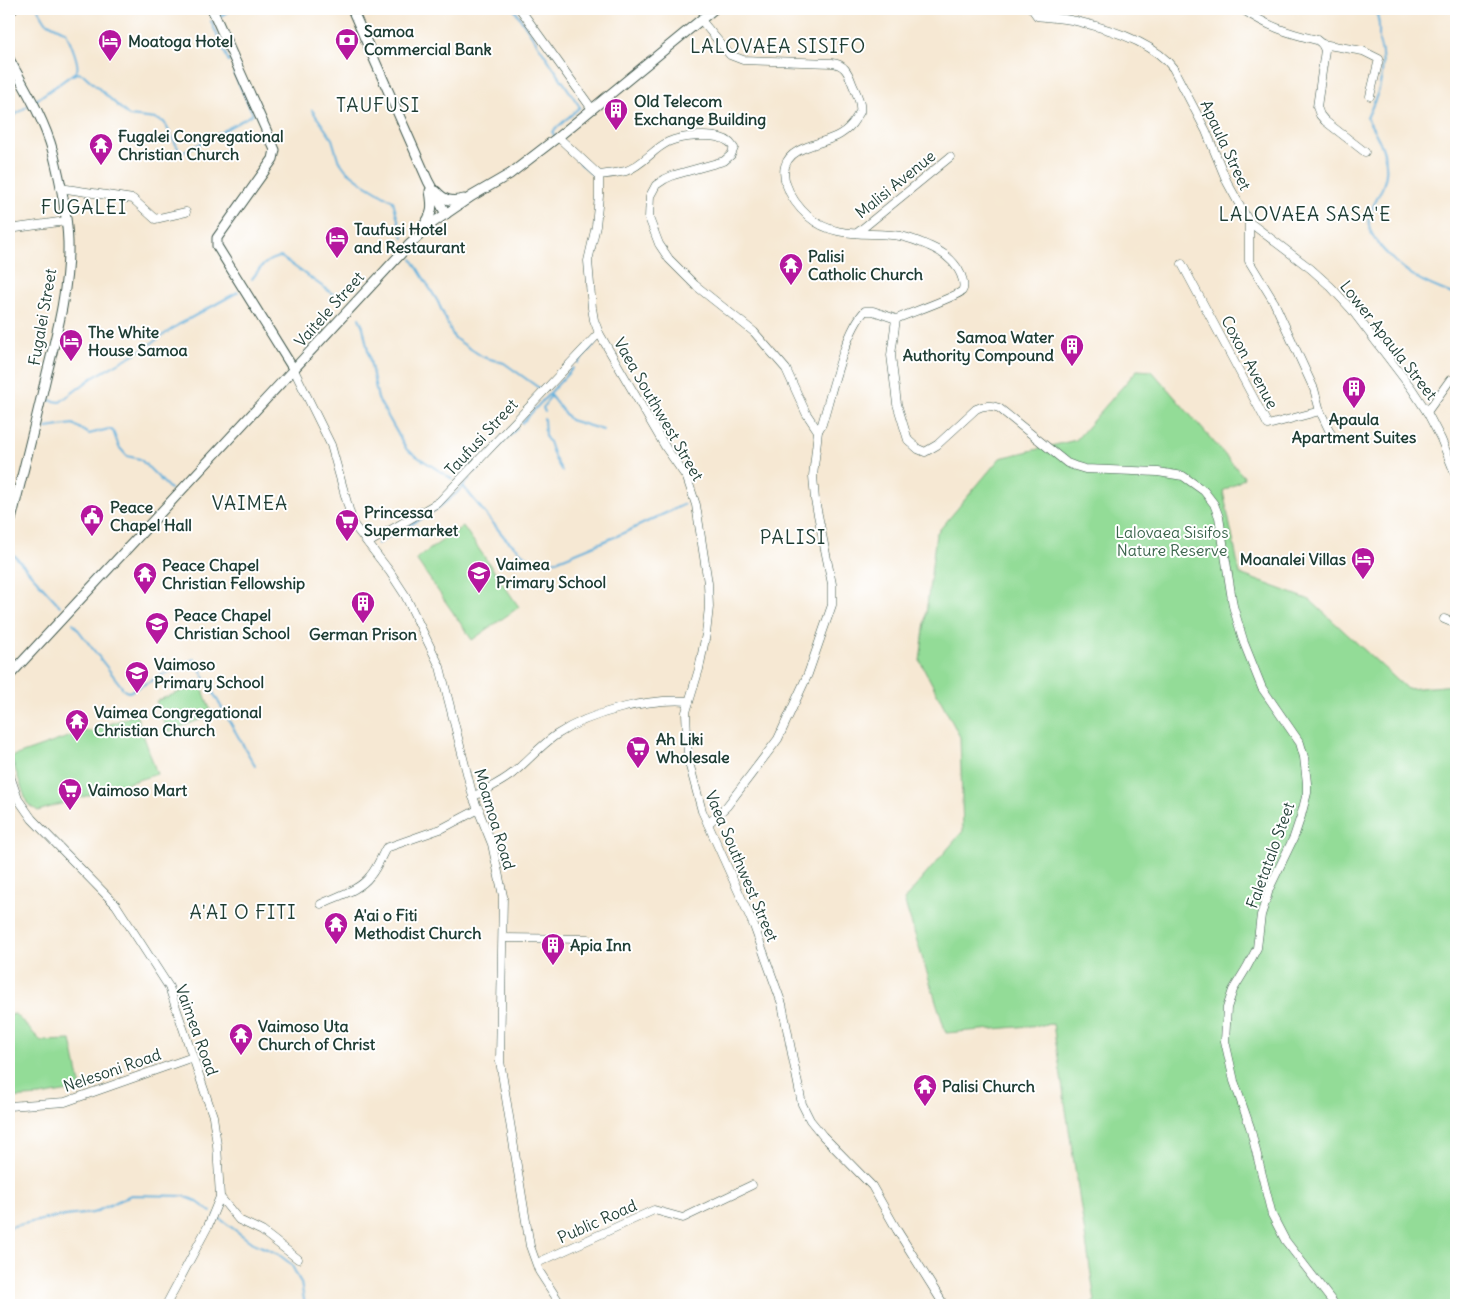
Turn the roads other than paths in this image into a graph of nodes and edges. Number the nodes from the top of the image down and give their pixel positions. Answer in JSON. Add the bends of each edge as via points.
{"nodes":[{"id":1,"x":13,"y":9,"type":"edge"},
{"id":2,"x":212,"y":9,"type":"edge"},
{"id":3,"x":352,"y":9,"type":"edge"},
{"id":4,"x":714,"y":9,"type":"edge"},
{"id":5,"x":1032,"y":9,"type":"edge"},
{"id":6,"x":1242,"y":9,"type":"edge"},
{"id":7,"x":524,"y":10,"type":"edge"},
{"id":8,"x":9,"y":11,"type":"edge"},
{"id":9,"x":701,"y":20,"type":"junction"},
{"id":10,"x":1322,"y":44,"type":"junction"},
{"id":11,"x":9,"y":59,"type":"edge"},
{"id":12,"x":1370,"y":96,"type":"dead end"},
{"id":13,"x":592,"y":109,"type":"junction"},
{"id":14,"x":558,"y":137,"type":"junction"},
{"id":15,"x":1365,"y":152,"type":"dead end"},
{"id":16,"x":950,"y":157,"type":"dead end"},
{"id":17,"x":599,"y":175,"type":"junction"},
{"id":18,"x":428,"y":181,"type":"junction"},
{"id":19,"x":60,"y":188,"type":"junction"},
{"id":20,"x":472,"y":196,"type":"junction"},
{"id":21,"x":186,"y":212,"type":"dead end"},
{"id":22,"x":446,"y":214,"type":"junction"},
{"id":23,"x":66,"y":221,"type":"junction"},
{"id":24,"x":1250,"y":222,"type":"junction"},
{"id":25,"x":9,"y":230,"type":"edge"},
{"id":26,"x":856,"y":233,"type":"junction"},
{"id":27,"x":396,"y":258,"type":"junction"},
{"id":28,"x":1182,"y":264,"type":"dead end"},
{"id":29,"x":896,"y":319,"type":"junction"},
{"id":30,"x":599,"y":333,"type":"junction"},
{"id":31,"x":294,"y":370,"type":"junction"},
{"id":32,"x":1450,"y":380,"type":"dead end"},
{"id":33,"x":1320,"y":411,"type":"junction"},
{"id":34,"x":1428,"y":412,"type":"junction"},
{"id":35,"x":818,"y":431,"type":"junction"},
{"id":36,"x":1331,"y":434,"type":"dead end"},
{"id":37,"x":1456,"y":476,"type":"edge"},
{"id":38,"x":9,"y":528,"type":"edge"},
{"id":39,"x":368,"y":543,"type":"junction"},
{"id":40,"x":1444,"y":619,"type":"dead end"},
{"id":41,"x":1456,"y":624,"type":"edge"},
{"id":42,"x":27,"y":658,"type":"junction"},
{"id":43,"x":9,"y":671,"type":"edge"},
{"id":44,"x":9,"y":676,"type":"edge"},
{"id":45,"x":689,"y":701,"type":"junction"},
{"id":46,"x":9,"y":773,"type":"edge"},
{"id":47,"x":473,"y":796,"type":"junction"},
{"id":48,"x":478,"y":809,"type":"junction"},
{"id":49,"x":708,"y":824,"type":"junction"},
{"id":50,"x":321,"y":904,"type":"dead end"},
{"id":51,"x":503,"y":938,"type":"junction"},
{"id":52,"x":588,"y":939,"type":"dead end"},
{"id":53,"x":193,"y":1056,"type":"junction"},
{"id":54,"x":9,"y":1106,"type":"edge"},
{"id":55,"x":752,"y":1186,"type":"dead end"},
{"id":56,"x":220,"y":1197,"type":"junction"},
{"id":57,"x":298,"y":1259,"type":"dead end"},
{"id":58,"x":536,"y":1263,"type":"junction"},
{"id":59,"x":166,"y":1305,"type":"edge"},
{"id":60,"x":561,"y":1305,"type":"edge"},
{"id":61,"x":944,"y":1305,"type":"edge"},
{"id":62,"x":1335,"y":1305,"type":"edge"}],
"edges":[{"from":1,"to":8,"type":"main road"},
{"from":2,"to":31,"type":"main road","via":[[275,150],[273,159],[217,238],[217,246]]},
{"from":3,"to":18,"type":"main road"},
{"from":4,"to":9,"type":"main road","name":"Vaitele Street"},
{"from":5,"to":24,"type":"street","name":"Apaula Street","via":[[1037,16],[1076,21],[1122,36],[1145,45],[1167,60]]},
{"from":6,"to":10,"type":"street","via":[[1274,28]]},
{"from":7,"to":13,"type":"street"},
{"from":9,"to":13,"type":"main road","name":"Vaitele Street"},
{"from":9,"to":26,"type":"street","via":[[730,55],[743,60],[832,63],[844,68],[859,100],[860,112],[852,125],[839,136],[796,152],[788,160],[784,180],[809,217],[825,228]]},
{"from":10,"to":12,"type":"street","via":[[1363,51],[1379,59]]},
{"from":10,"to":15,"type":"street","via":[[1325,50],[1317,106],[1320,115]]},
{"from":11,"to":19,"type":"main road","name":"Fugalei Street","via":[[35,106],[53,151]]},
{"from":13,"to":14,"type":"main road","name":"Vaitele Street"},
{"from":14,"to":17,"type":"street"},
{"from":14,"to":20,"type":"main road","name":"Vaitele Street","via":[[510,174]]},
{"from":16,"to":26,"type":"street","name":"Malisi Avenue"},
{"from":17,"to":30,"type":"street","name":"Vaea Southwest Street","via":[[600,196],[588,261],[592,308]]},
{"from":17,"to":35,"type":"street","via":[[626,171],[667,142],[701,136],[730,142],[734,148],[724,161],[674,175],[656,185],[650,196],[649,218],[669,259],[695,285],[754,332],[786,369]]},
{"from":18,"to":20,"type":"main road","via":[[449,201]]},
{"from":18,"to":22,"type":"main road"},
{"from":18,"to":27,"type":"main road","via":[[432,204],[430,218]]},
{"from":19,"to":21,"type":"street","via":[[132,199],[155,219]]},
{"from":19,"to":23,"type":"main road","name":"Fugalei Street"},
{"from":20,"to":22,"type":"main road","name":"Vaitele Street"},
{"from":22,"to":27,"type":"main road","name":"Vaitele Street"},
{"from":23,"to":25,"type":"street"},
{"from":23,"to":38,"type":"main road","name":"Fugalei Street","via":[[67,275],[61,316]]},
{"from":24,"to":33,"type":"street","via":[[1249,261],[1274,302],[1314,389]]},
{"from":24,"to":34,"type":"street","name":"Lower Apaula Street","via":[[1305,264],[1342,298]]},
{"from":26,"to":29,"type":"street","via":[[900,236],[920,242],[950,258],[962,277],[962,291]]},
{"from":27,"to":31,"type":"main road","name":"Vaitele Street"},
{"from":28,"to":33,"type":"street","name":"Coxon Avenue","via":[[1268,425]]},
{"from":29,"to":35,"type":"street","via":[[873,311],[865,311],[859,317],[846,345]]},
{"from":29,"to":62,"type":"street","name":"Faletatalo Steet","via":[[891,355],[897,404],[908,440],[918,449],[925,452],[976,409],[983,405],[992,406],[999,408],[1067,462],[1085,468],[1183,476],[1204,491],[1214,504],[1221,525],[1233,606],[1244,643],[1262,688],[1300,742],[1307,794],[1294,836],[1269,889],[1257,948],[1233,990],[1227,1008],[1225,1041],[1272,1215],[1285,1240]]},
{"from":30,"to":39,"type":"street","name":"Taufusi Street","via":[[439,502]]},
{"from":30,"to":45,"type":"street","name":"Vaea Southwest Street","via":[[687,478],[696,505],[709,607],[699,669]]},
{"from":31,"to":39,"type":"street","name":"Moamoa Road","via":[[331,445],[353,524]]},
{"from":31,"to":42,"type":"main road","name":"Vaitele Street"},
{"from":32,"to":34,"type":"street"},
{"from":33,"to":36,"type":"street"},
{"from":34,"to":37,"type":"street","name":"Lower Apaula Street"},
{"from":35,"to":49,"type":"street","via":[[813,476],[832,584],[832,606],[808,674],[778,739],[727,806]]},
{"from":39,"to":47,"type":"street","name":"Moamoa Road","via":[[405,595],[440,667]]},
{"from":40,"to":41,"type":"street"},
{"from":42,"to":43,"type":"main road"},
{"from":42,"to":44,"type":"main road","name":"Vaitele Street"},
{"from":45,"to":47,"type":"street","via":[[672,700],[620,709],[578,723],[555,736],[512,774]]},
{"from":45,"to":49,"type":"street","name":"Vaea Southwest Street","via":[[686,712],[688,760]]},
{"from":46,"to":53,"type":"street","name":"Vaimea Road","via":[[18,799],[32,819],[116,905],[135,932],[169,987]]},
{"from":47,"to":48,"type":"street","name":"Moamoa Road"},
{"from":48,"to":50,"type":"street","via":[[443,828],[386,848],[365,882]]},
{"from":48,"to":51,"type":"street","name":"Moamoa Road","via":[[492,844],[503,896]]},
{"from":49,"to":61,"type":"street","name":"Vaea Southwest Street","via":[[754,926],[782,1004],[802,1104],[823,1136],[872,1186]]},
{"from":51,"to":52,"type":"street"},
{"from":51,"to":58,"type":"street","name":"Moamoa Road","via":[[500,1061],[530,1246]]},
{"from":53,"to":54,"type":"street","name":"Nelesoni Road","via":[[65,1102]]},
{"from":53,"to":56,"type":"street","name":"Vaimea Road","via":[[213,1116]]},
{"from":55,"to":58,"type":"street","name":"Public Road","via":[[683,1218],[654,1210]]},
{"from":56,"to":57,"type":"street","via":[[239,1220],[262,1231]]},
{"from":56,"to":59,"type":"street","name":"Vaimea Road"},
{"from":58,"to":60,"type":"street","name":"Moamoa Road"}]}
